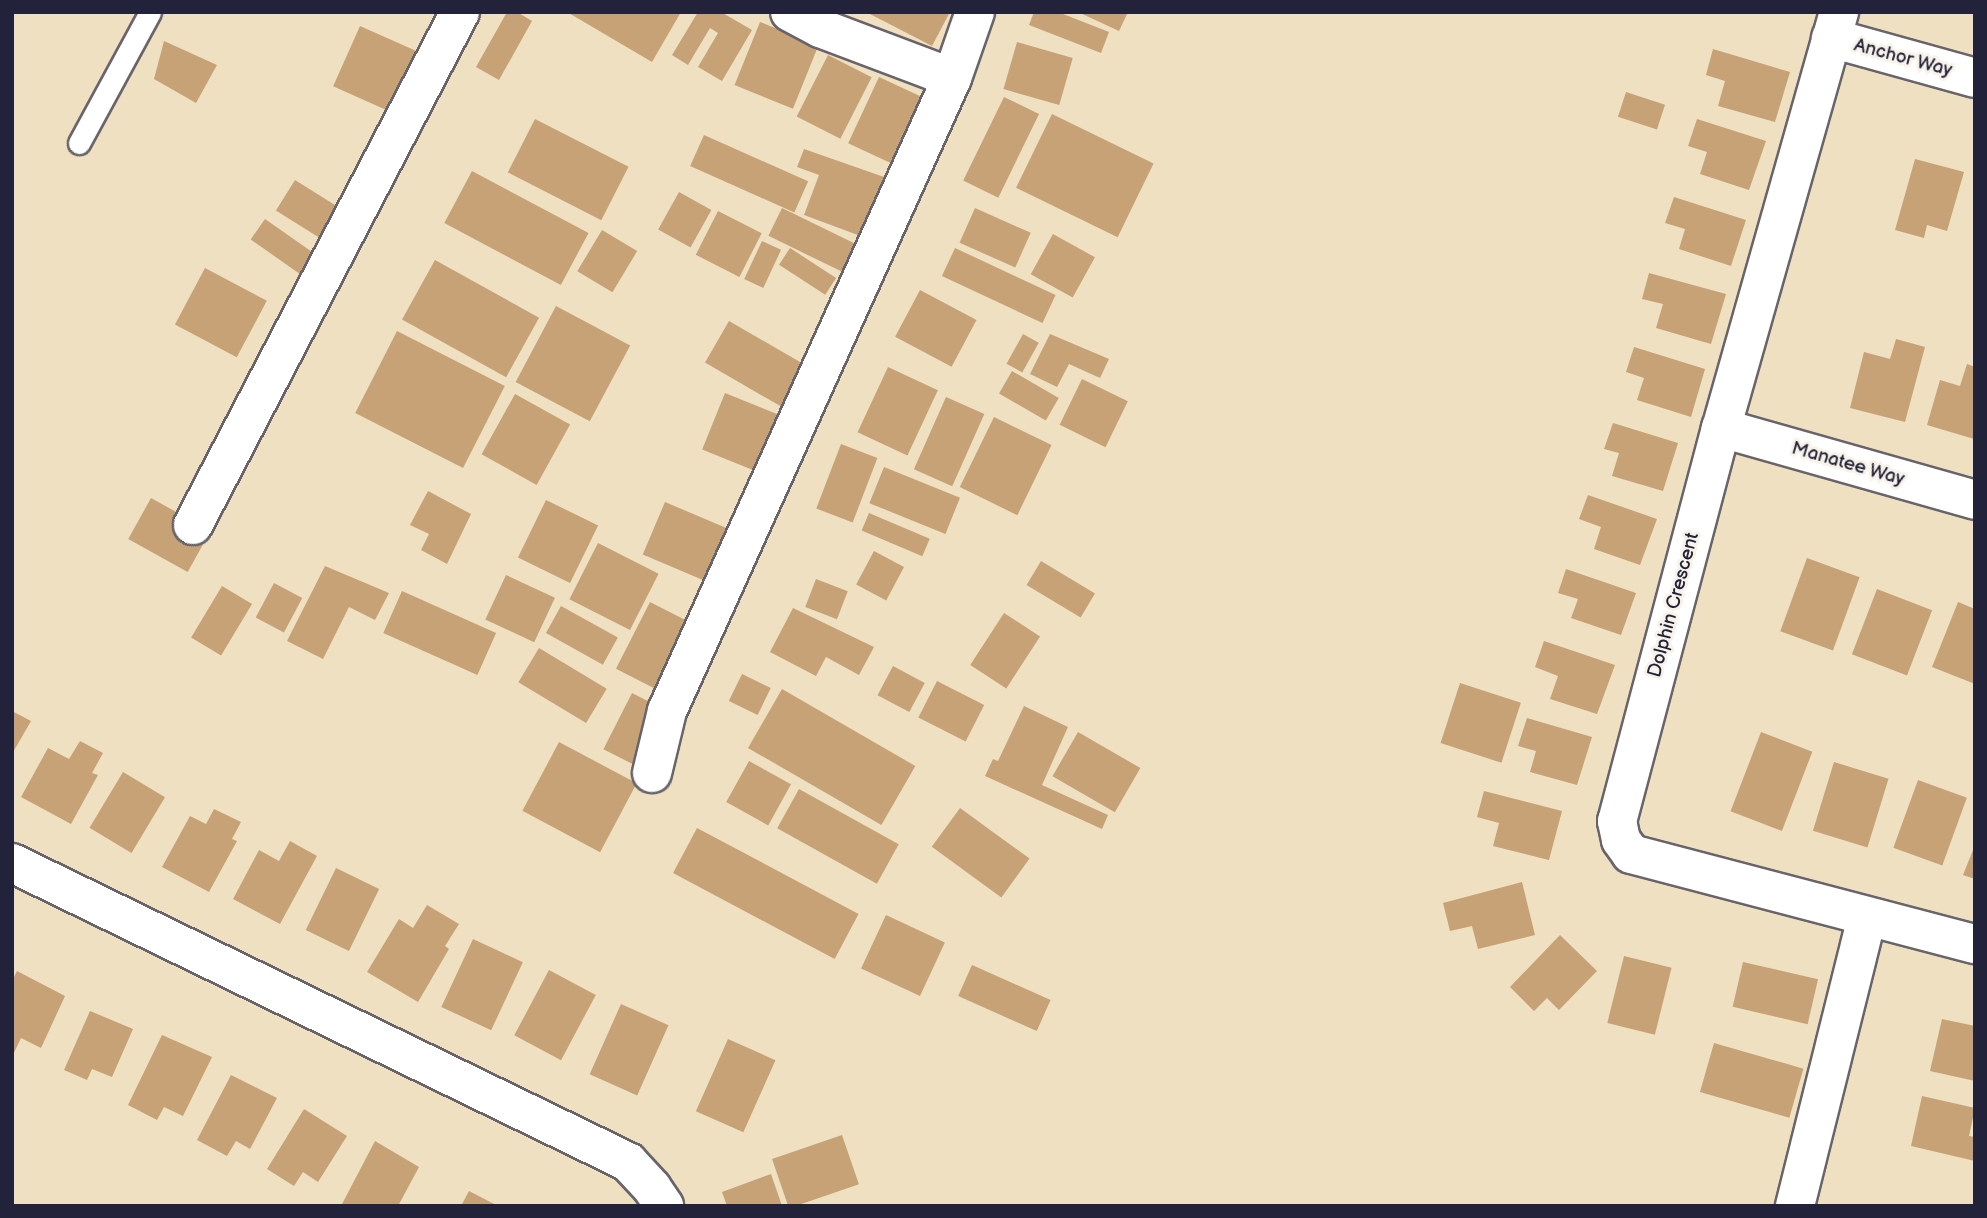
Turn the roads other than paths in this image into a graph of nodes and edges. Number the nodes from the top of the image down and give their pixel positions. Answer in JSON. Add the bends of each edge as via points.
{"nodes":[{"id":1,"x":149,"y":12,"type":"edge"},
{"id":2,"x":460,"y":12,"type":"edge"},
{"id":3,"x":790,"y":12,"type":"edge"},
{"id":4,"x":975,"y":12,"type":"edge"},
{"id":5,"x":1835,"y":25,"type":"edge"},
{"id":6,"x":952,"y":78,"type":"junction"},
{"id":7,"x":1975,"y":78,"type":"edge"},
{"id":8,"x":79,"y":143,"type":"dead end"},
{"id":9,"x":1721,"y":428,"type":"junction"},
{"id":10,"x":1975,"y":500,"type":"edge"},
{"id":11,"x":192,"y":525,"type":"dead end"},
{"id":12,"x":652,"y":774,"type":"dead end"},
{"id":13,"x":12,"y":863,"type":"edge"},
{"id":14,"x":1867,"y":917,"type":"junction"},
{"id":15,"x":1975,"y":944,"type":"edge"},
{"id":16,"x":664,"y":1206,"type":"edge"},
{"id":17,"x":1795,"y":1206,"type":"edge"}],
"edges":[{"from":1,"to":8,"type":"lane"},
{"from":2,"to":11,"type":"street"},
{"from":3,"to":6,"type":"street"},
{"from":4,"to":6,"type":"street"},
{"from":5,"to":7,"type":"street","name":"Anchor Way"},
{"from":5,"to":9,"type":"street","name":"Dolphin Crescent"},
{"from":6,"to":12,"type":"street","via":[[667,711]]},
{"from":9,"to":10,"type":"street","name":"Manatee Way"},
{"from":9,"to":14,"type":"street","name":"Dolphin Crescent","via":[[1618,821],[1621,840],[1632,853]]},
{"from":13,"to":16,"type":"street","via":[[628,1162]]},
{"from":14,"to":15,"type":"street","name":"Dolphin Crescent"},
{"from":14,"to":17,"type":"street"}]}
